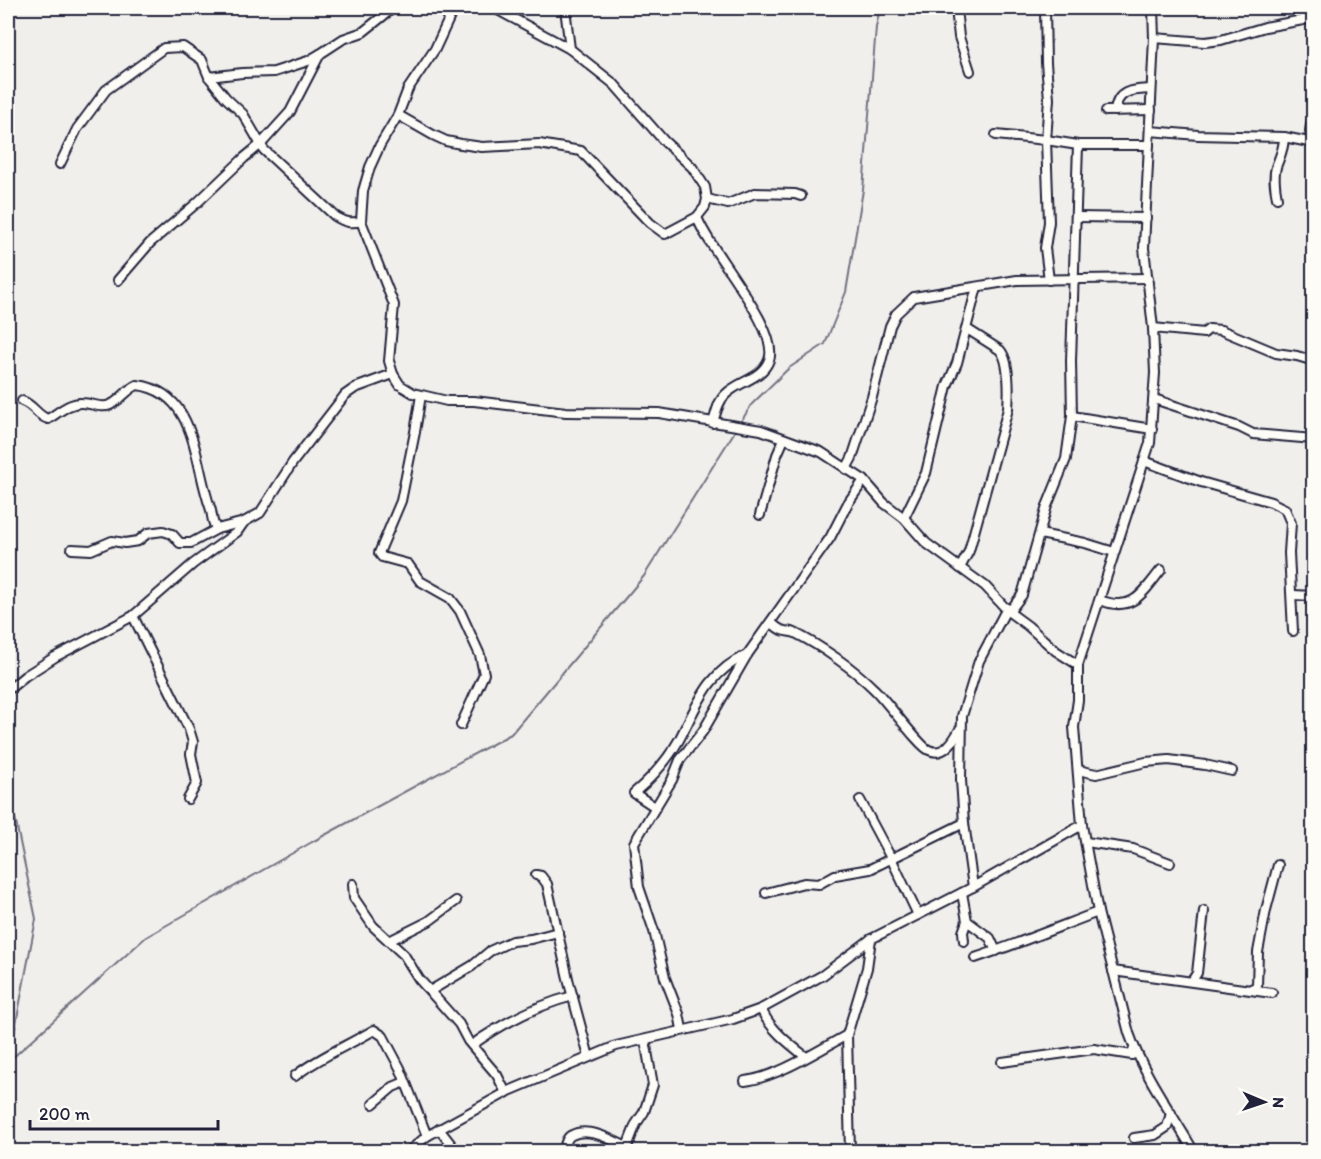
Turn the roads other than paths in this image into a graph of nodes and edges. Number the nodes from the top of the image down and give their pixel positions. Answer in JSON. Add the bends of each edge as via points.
{"nodes":[{"id":1,"x":393,"y":8,"type":"edge"},
{"id":2,"x":454,"y":8,"type":"edge"},
{"id":3,"x":494,"y":8,"type":"edge"},
{"id":4,"x":565,"y":8,"type":"edge"},
{"id":5,"x":956,"y":8,"type":"edge"},
{"id":6,"x":1045,"y":8,"type":"edge"},
{"id":7,"x":1154,"y":8,"type":"edge"},
{"id":8,"x":1314,"y":18,"type":"edge"},
{"id":9,"x":1154,"y":38,"type":"junction"},
{"id":10,"x":570,"y":49,"type":"junction"},
{"id":11,"x":320,"y":54,"type":"junction"},
{"id":12,"x":970,"y":71,"type":"dead end"},
{"id":13,"x":209,"y":77,"type":"junction"},
{"id":14,"x":1152,"y":90,"type":"junction"},
{"id":15,"x":1314,"y":108,"type":"edge"},
{"id":16,"x":1150,"y":110,"type":"junction"},
{"id":17,"x":398,"y":115,"type":"junction"},
{"id":18,"x":1150,"y":131,"type":"junction"},
{"id":19,"x":996,"y":135,"type":"dead end"},
{"id":20,"x":1284,"y":137,"type":"junction"},
{"id":21,"x":1046,"y":140,"type":"junction"},
{"id":22,"x":1313,"y":142,"type":"edge"},
{"id":23,"x":261,"y":144,"type":"junction"},
{"id":24,"x":1078,"y":145,"type":"junction"},
{"id":25,"x":1149,"y":145,"type":"junction"},
{"id":26,"x":60,"y":164,"type":"dead end"},
{"id":27,"x":801,"y":196,"type":"dead end"},
{"id":28,"x":1277,"y":198,"type":"dead end"},
{"id":29,"x":707,"y":199,"type":"junction"},
{"id":30,"x":697,"y":217,"type":"junction"},
{"id":31,"x":1077,"y":217,"type":"junction"},
{"id":32,"x":1146,"y":219,"type":"junction"},
{"id":33,"x":361,"y":221,"type":"junction"},
{"id":34,"x":1148,"y":278,"type":"junction"},
{"id":35,"x":1076,"y":279,"type":"junction"},
{"id":36,"x":118,"y":280,"type":"dead end"},
{"id":37,"x":1049,"y":280,"type":"junction"},
{"id":38,"x":977,"y":287,"type":"junction"},
{"id":39,"x":1153,"y":328,"type":"junction"},
{"id":40,"x":967,"y":329,"type":"junction"},
{"id":41,"x":1314,"y":361,"type":"edge"},
{"id":42,"x":393,"y":374,"type":"junction"},
{"id":43,"x":421,"y":395,"type":"junction"},
{"id":44,"x":1154,"y":399,"type":"junction"},
{"id":45,"x":22,"y":401,"type":"dead end"},
{"id":46,"x":1072,"y":416,"type":"junction"},
{"id":47,"x":713,"y":423,"type":"junction"},
{"id":48,"x":1152,"y":429,"type":"junction"},
{"id":49,"x":784,"y":439,"type":"junction"},
{"id":50,"x":1314,"y":439,"type":"edge"},
{"id":51,"x":1144,"y":461,"type":"junction"},
{"id":52,"x":846,"y":469,"type":"junction"},
{"id":53,"x":864,"y":480,"type":"junction"},
{"id":54,"x":760,"y":515,"type":"dead end"},
{"id":55,"x":904,"y":518,"type":"junction"},
{"id":56,"x":244,"y":522,"type":"junction"},
{"id":57,"x":217,"y":529,"type":"junction"},
{"id":58,"x":1040,"y":534,"type":"junction"},
{"id":59,"x":72,"y":549,"type":"dead end"},
{"id":60,"x":1113,"y":552,"type":"junction"},
{"id":61,"x":960,"y":568,"type":"junction"},
{"id":62,"x":1161,"y":570,"type":"dead end"},
{"id":63,"x":1293,"y":595,"type":"junction"},
{"id":64,"x":1314,"y":596,"type":"edge"},
{"id":65,"x":1100,"y":600,"type":"junction"},
{"id":66,"x":1008,"y":610,"type":"junction"},
{"id":67,"x":133,"y":616,"type":"junction"},
{"id":68,"x":771,"y":622,"type":"junction"},
{"id":69,"x":1293,"y":631,"type":"dead end"},
{"id":70,"x":747,"y":655,"type":"junction"},
{"id":71,"x":1078,"y":665,"type":"junction"},
{"id":72,"x":8,"y":690,"type":"edge"},
{"id":73,"x":460,"y":725,"type":"dead end"},
{"id":74,"x":960,"y":728,"type":"junction"},
{"id":75,"x":1078,"y":770,"type":"junction"},
{"id":76,"x":1232,"y":771,"type":"dead end"},
{"id":77,"x":188,"y":799,"type":"dead end"},
{"id":78,"x":860,"y":800,"type":"dead end"},
{"id":79,"x":655,"y":807,"type":"junction"},
{"id":80,"x":964,"y":823,"type":"junction"},
{"id":81,"x":1082,"y":825,"type":"junction"},
{"id":82,"x":1086,"y":842,"type":"junction"},
{"id":83,"x":891,"y":858,"type":"junction"},
{"id":84,"x":1170,"y":863,"type":"dead end"},
{"id":85,"x":1278,"y":865,"type":"dead end"},
{"id":86,"x":536,"y":876,"type":"dead end"},
{"id":87,"x":353,"y":884,"type":"dead end"},
{"id":88,"x":973,"y":887,"type":"junction"},
{"id":89,"x":766,"y":893,"type":"dead end"},
{"id":90,"x":962,"y":893,"type":"junction"},
{"id":91,"x":456,"y":901,"type":"dead end"},
{"id":92,"x":1204,"y":911,"type":"dead end"},
{"id":93,"x":1098,"y":912,"type":"junction"},
{"id":94,"x":918,"y":915,"type":"junction"},
{"id":95,"x":967,"y":921,"type":"junction"},
{"id":96,"x":558,"y":932,"type":"junction"},
{"id":97,"x":871,"y":939,"type":"junction"},
{"id":98,"x":389,"y":941,"type":"junction"},
{"id":99,"x":964,"y":941,"type":"dead end"},
{"id":100,"x":996,"y":951,"type":"junction"},
{"id":101,"x":975,"y":957,"type":"dead end"},
{"id":102,"x":1113,"y":971,"type":"junction"},
{"id":103,"x":1192,"y":981,"type":"junction"},
{"id":104,"x":1251,"y":989,"type":"junction"},
{"id":105,"x":430,"y":991,"type":"junction"},
{"id":106,"x":1272,"y":993,"type":"dead end"},
{"id":107,"x":573,"y":996,"type":"junction"},
{"id":108,"x":761,"y":1009,"type":"junction"},
{"id":109,"x":682,"y":1029,"type":"junction"},
{"id":110,"x":847,"y":1035,"type":"junction"},
{"id":111,"x":645,"y":1040,"type":"junction"},
{"id":112,"x":472,"y":1045,"type":"junction"},
{"id":113,"x":1134,"y":1048,"type":"junction"},
{"id":114,"x":589,"y":1057,"type":"junction"},
{"id":115,"x":806,"y":1057,"type":"junction"},
{"id":116,"x":1002,"y":1062,"type":"dead end"},
{"id":117,"x":295,"y":1076,"type":"dead end"},
{"id":118,"x":405,"y":1082,"type":"junction"},
{"id":119,"x":745,"y":1082,"type":"dead end"},
{"id":120,"x":506,"y":1093,"type":"junction"},
{"id":121,"x":373,"y":1104,"type":"dead end"},
{"id":122,"x":1171,"y":1113,"type":"junction"},
{"id":123,"x":439,"y":1129,"type":"junction"},
{"id":124,"x":427,"y":1136,"type":"junction"},
{"id":125,"x":1134,"y":1138,"type":"dead end"},
{"id":126,"x":626,"y":1149,"type":"edge"},
{"id":127,"x":408,"y":1152,"type":"edge"},
{"id":128,"x":457,"y":1152,"type":"edge"},
{"id":129,"x":563,"y":1152,"type":"edge"},
{"id":130,"x":850,"y":1152,"type":"edge"},
{"id":131,"x":1194,"y":1152,"type":"edge"}],
"edges":[{"from":1,"to":11,"type":"street","via":[[363,32]]},
{"from":2,"to":17,"type":"street","via":[[435,49],[408,89]]},
{"from":3,"to":10,"type":"street"},
{"from":4,"to":10,"type":"street"},
{"from":5,"to":12,"type":"street","via":[[959,37]]},
{"from":6,"to":21,"type":"street","via":[[1049,99]]},
{"from":7,"to":9,"type":"street"},
{"from":8,"to":9,"type":"street","via":[[1213,41]]},
{"from":9,"to":14,"type":"street"},
{"from":10,"to":29,"type":"street","via":[[614,84],[692,167],[705,187]]},
{"from":11,"to":13,"type":"street","via":[[274,72]]},
{"from":11,"to":23,"type":"street","via":[[290,111]]},
{"from":13,"to":23,"type":"street","via":[[243,114]]},
{"from":13,"to":26,"type":"street","via":[[202,60],[183,47],[164,48],[106,90],[77,129]]},
{"from":14,"to":16,"type":"street"},
{"from":14,"to":16,"type":"street","via":[[1125,91],[1110,111]]},
{"from":15,"to":22,"type":"street","via":[[1310,132]]},
{"from":16,"to":18,"type":"street"},
{"from":17,"to":30,"type":"street","via":[[446,141],[461,144],[539,144],[581,151],[665,234]]},
{"from":17,"to":33,"type":"street","via":[[370,167]]},
{"from":18,"to":20,"type":"street"},
{"from":18,"to":25,"type":"street"},
{"from":19,"to":21,"type":"street"},
{"from":20,"to":22,"type":"street"},
{"from":20,"to":28,"type":"street","via":[[1284,150],[1276,168]]},
{"from":21,"to":24,"type":"street"},
{"from":21,"to":37,"type":"street","via":[[1049,222],[1045,248]]},
{"from":23,"to":33,"type":"street","via":[[325,208],[343,221]]},
{"from":23,"to":36,"type":"street","via":[[150,243]]},
{"from":24,"to":25,"type":"street"},
{"from":24,"to":31,"type":"street"},
{"from":25,"to":32,"type":"street"},
{"from":27,"to":29,"type":"street","via":[[754,193],[728,204]]},
{"from":29,"to":30,"type":"street"},
{"from":30,"to":47,"type":"street","via":[[761,322],[770,351],[765,368],[727,393]]},
{"from":31,"to":32,"type":"street"},
{"from":31,"to":35,"type":"street"},
{"from":32,"to":34,"type":"street"},
{"from":33,"to":42,"type":"street","via":[[394,305],[389,361]]},
{"from":34,"to":35,"type":"street"},
{"from":34,"to":39,"type":"street"},
{"from":35,"to":37,"type":"street"},
{"from":35,"to":46,"type":"street"},
{"from":37,"to":38,"type":"street","via":[[1017,280]]},
{"from":38,"to":40,"type":"street"},
{"from":38,"to":52,"type":"street","via":[[914,297],[896,314]]},
{"from":39,"to":41,"type":"street","via":[[1204,333],[1209,329],[1221,330],[1266,350]]},
{"from":39,"to":44,"type":"street"},
{"from":40,"to":55,"type":"street","via":[[947,386],[926,473]]},
{"from":40,"to":61,"type":"street","via":[[1005,355],[1009,400],[969,552]]},
{"from":42,"to":43,"type":"street","via":[[400,385]]},
{"from":42,"to":56,"type":"street","via":[[345,395],[293,462],[260,513]]},
{"from":43,"to":47,"type":"street","via":[[566,412],[659,413]]},
{"from":43,"to":73,"type":"street","via":[[401,501],[379,554],[408,564],[420,581],[450,598],[470,628],[484,674]]},
{"from":44,"to":48,"type":"street"},
{"from":44,"to":50,"type":"street","via":[[1253,434]]},
{"from":45,"to":57,"type":"street","via":[[48,419],[82,402],[110,405],[137,385],[161,394],[181,411],[190,429],[204,494]]},
{"from":46,"to":48,"type":"street"},
{"from":46,"to":58,"type":"street","via":[[1066,459]]},
{"from":47,"to":49,"type":"street","via":[[761,430]]},
{"from":48,"to":51,"type":"street"},
{"from":49,"to":52,"type":"street","via":[[821,452]]},
{"from":49,"to":54,"type":"street"},
{"from":51,"to":60,"type":"street"},
{"from":51,"to":63,"type":"street","via":[[1281,505],[1291,523]]},
{"from":52,"to":53,"type":"street"},
{"from":53,"to":55,"type":"street"},
{"from":53,"to":68,"type":"street","via":[[830,538]]},
{"from":55,"to":61,"type":"street","via":[[926,543]]},
{"from":56,"to":57,"type":"street"},
{"from":56,"to":67,"type":"street","via":[[237,532]]},
{"from":57,"to":59,"type":"street","via":[[191,543],[180,543],[163,531],[148,533],[138,541],[112,541],[91,550]]},
{"from":58,"to":60,"type":"street"},
{"from":58,"to":66,"type":"street","via":[[1022,595]]},
{"from":60,"to":65,"type":"street"},
{"from":61,"to":66,"type":"street"},
{"from":62,"to":65,"type":"street","via":[[1126,605]]},
{"from":63,"to":64,"type":"street"},
{"from":63,"to":69,"type":"street"},
{"from":65,"to":71,"type":"street"},
{"from":66,"to":71,"type":"street"},
{"from":66,"to":74,"type":"street","via":[[979,661]]},
{"from":67,"to":72,"type":"street","via":[[55,657]]},
{"from":67,"to":77,"type":"street","via":[[193,742],[191,754],[197,783]]},
{"from":68,"to":70,"type":"street"},
{"from":68,"to":74,"type":"street","via":[[824,649],[872,687],[929,751],[945,749]]},
{"from":70,"to":79,"type":"street"},
{"from":70,"to":79,"type":"street","via":[[709,683],[667,759],[634,793]]},
{"from":71,"to":75,"type":"street","via":[[1074,727]]},
{"from":74,"to":80,"type":"street"},
{"from":75,"to":76,"type":"street","via":[[1096,774],[1168,760]]},
{"from":75,"to":81,"type":"street"},
{"from":78,"to":83,"type":"street"},
{"from":79,"to":109,"type":"street","via":[[634,843],[638,881]]},
{"from":80,"to":83,"type":"street"},
{"from":80,"to":88,"type":"street"},
{"from":81,"to":82,"type":"street"},
{"from":81,"to":88,"type":"street"},
{"from":82,"to":84,"type":"street","via":[[1133,849]]},
{"from":82,"to":93,"type":"street"},
{"from":83,"to":89,"type":"street","via":[[870,869],[834,875],[819,884],[804,883]]},
{"from":83,"to":94,"type":"street"},
{"from":85,"to":104,"type":"street","via":[[1258,952],[1257,986]]},
{"from":86,"to":96,"type":"street","via":[[547,884]]},
{"from":87,"to":98,"type":"street","via":[[354,898]]},
{"from":88,"to":90,"type":"street"},
{"from":90,"to":94,"type":"street"},
{"from":90,"to":95,"type":"street"},
{"from":91,"to":98,"type":"street","via":[[429,921]]},
{"from":92,"to":103,"type":"street","via":[[1197,973]]},
{"from":93,"to":100,"type":"street"},
{"from":93,"to":102,"type":"street"},
{"from":94,"to":97,"type":"street"},
{"from":95,"to":99,"type":"street"},
{"from":95,"to":100,"type":"street","via":[[990,938]]},
{"from":96,"to":105,"type":"street","via":[[512,941],[490,951]]},
{"from":96,"to":107,"type":"street"},
{"from":97,"to":108,"type":"street","via":[[823,975]]},
{"from":97,"to":110,"type":"street","via":[[867,968]]},
{"from":98,"to":105,"type":"street"},
{"from":100,"to":101,"type":"street"},
{"from":102,"to":103,"type":"street"},
{"from":102,"to":113,"type":"street"},
{"from":103,"to":104,"type":"street"},
{"from":104,"to":106,"type":"street"},
{"from":105,"to":112,"type":"street"},
{"from":107,"to":112,"type":"street","via":[[536,1009]]},
{"from":107,"to":114,"type":"street"},
{"from":108,"to":109,"type":"street"},
{"from":108,"to":115,"type":"street","via":[[767,1022]]},
{"from":109,"to":111,"type":"street"},
{"from":110,"to":115,"type":"street"},
{"from":110,"to":130,"type":"street"},
{"from":111,"to":114,"type":"street"},
{"from":111,"to":126,"type":"street","via":[[652,1085],[644,1113]]},
{"from":112,"to":120,"type":"street","via":[[497,1075]]},
{"from":113,"to":116,"type":"street","via":[[1132,1055],[1094,1049]]},
{"from":113,"to":122,"type":"street"},
{"from":114,"to":120,"type":"street"},
{"from":115,"to":119,"type":"street"},
{"from":117,"to":118,"type":"street","via":[[374,1030],[384,1036]]},
{"from":118,"to":121,"type":"street"},
{"from":118,"to":124,"type":"street"},
{"from":120,"to":123,"type":"street"},
{"from":122,"to":125,"type":"street","via":[[1167,1127],[1155,1135]]},
{"from":122,"to":131,"type":"street"},
{"from":123,"to":124,"type":"street"},
{"from":123,"to":128,"type":"street"},
{"from":124,"to":127,"type":"street"},
{"from":126,"to":129,"type":"street","via":[[609,1137],[582,1133],[572,1135]]}]}
